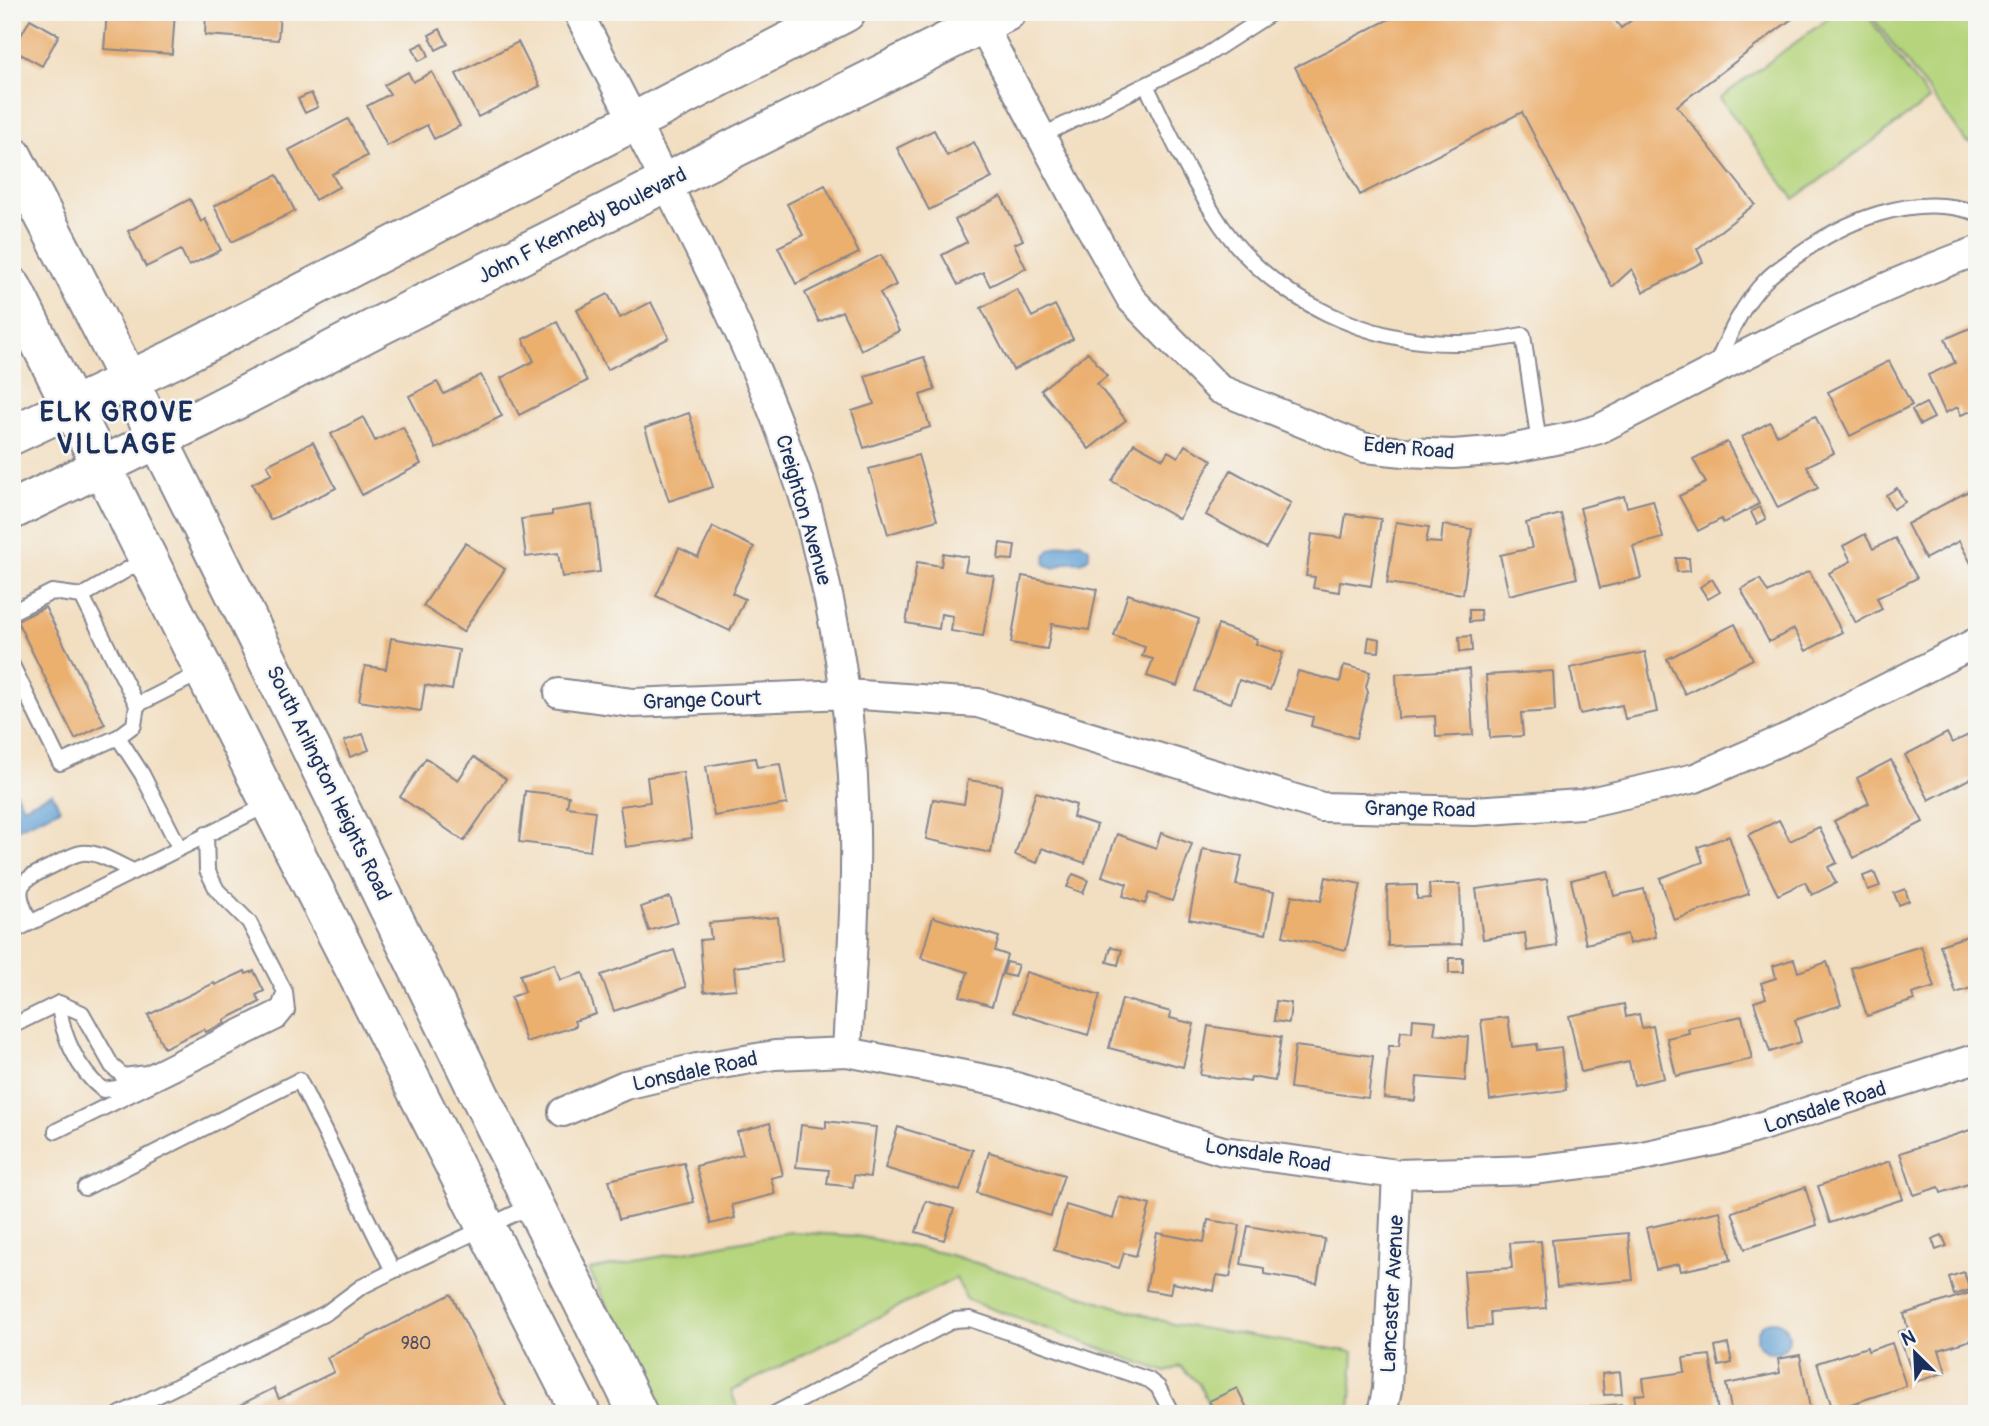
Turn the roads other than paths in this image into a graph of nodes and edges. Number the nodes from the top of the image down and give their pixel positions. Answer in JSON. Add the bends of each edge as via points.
{"nodes":[{"id":1,"x":578,"y":12,"type":"edge"},
{"id":2,"x":846,"y":12,"type":"edge"},
{"id":3,"x":1273,"y":12,"type":"edge"},
{"id":4,"x":988,"y":16,"type":"edge"},
{"id":5,"x":1146,"y":85,"type":"junction"},
{"id":6,"x":633,"y":123,"type":"junction"},
{"id":7,"x":1041,"y":136,"type":"junction"},
{"id":8,"x":12,"y":155,"type":"edge"},
{"id":9,"x":665,"y":183,"type":"junction"},
{"id":10,"x":1977,"y":213,"type":"edge"},
{"id":11,"x":1977,"y":251,"type":"edge"},
{"id":12,"x":12,"y":287,"type":"edge"},
{"id":13,"x":1713,"y":372,"type":"junction"},
{"id":14,"x":128,"y":381,"type":"junction"},
{"id":15,"x":73,"y":407,"type":"junction"},
{"id":16,"x":12,"y":435,"type":"edge"},
{"id":17,"x":158,"y":439,"type":"junction"},
{"id":18,"x":1539,"y":443,"type":"junction"},
{"id":19,"x":103,"y":466,"type":"junction"},
{"id":20,"x":12,"y":510,"type":"edge"},
{"id":21,"x":148,"y":558,"type":"junction"},
{"id":22,"x":82,"y":596,"type":"junction"},
{"id":23,"x":12,"y":612,"type":"edge"},
{"id":24,"x":1977,"y":642,"type":"edge"},
{"id":25,"x":12,"y":665,"type":"edge"},
{"id":26,"x":205,"y":671,"type":"junction"},
{"id":27,"x":559,"y":693,"type":"dead end"},
{"id":28,"x":846,"y":694,"type":"junction"},
{"id":29,"x":137,"y":705,"type":"junction"},
{"id":30,"x":118,"y":737,"type":"junction"},
{"id":31,"x":270,"y":803,"type":"junction"},
{"id":32,"x":206,"y":834,"type":"junction"},
{"id":33,"x":179,"y":847,"type":"junction"},
{"id":34,"x":133,"y":871,"type":"junction"},
{"id":35,"x":30,"y":923,"type":"junction"},
{"id":36,"x":12,"y":932,"type":"edge"},
{"id":37,"x":285,"y":992,"type":"junction"},
{"id":38,"x":59,"y":1003,"type":"junction"},
{"id":39,"x":12,"y":1027,"type":"edge"},
{"id":40,"x":847,"y":1052,"type":"junction"},
{"id":41,"x":1977,"y":1058,"type":"edge"},
{"id":42,"x":147,"y":1073,"type":"junction"},
{"id":43,"x":563,"y":1112,"type":"dead end"},
{"id":44,"x":56,"y":1131,"type":"dead end"},
{"id":45,"x":1397,"y":1174,"type":"junction"},
{"id":46,"x":85,"y":1188,"type":"dead end"},
{"id":47,"x":534,"y":1205,"type":"junction"},
{"id":48,"x":487,"y":1227,"type":"junction"},
{"id":49,"x":393,"y":1271,"type":"junction"},
{"id":50,"x":120,"y":1414,"type":"edge"},
{"id":51,"x":581,"y":1414,"type":"edge"},
{"id":52,"x":638,"y":1414,"type":"edge"},
{"id":53,"x":774,"y":1414,"type":"edge"},
{"id":54,"x":1172,"y":1414,"type":"edge"},
{"id":55,"x":1382,"y":1414,"type":"edge"}],
"edges":[{"from":1,"to":6,"type":"street","name":"Creighton Avenue"},
{"from":2,"to":6,"type":"main road"},
{"from":3,"to":5,"type":"lane","via":[[1205,56]]},
{"from":4,"to":7,"type":"street","name":"Eden Road"},
{"from":4,"to":9,"type":"main road","name":"John F Kennedy Boulevard"},
{"from":5,"to":7,"type":"lane"},
{"from":5,"to":18,"type":"lane","via":[[1222,226],[1261,268],[1307,303],[1363,328],[1426,342],[1491,341],[1523,335]]},
{"from":6,"to":9,"type":"street","name":"Creighton Avenue"},
{"from":6,"to":14,"type":"main road"},
{"from":7,"to":18,"type":"street","name":"Eden Road","via":[[1131,299],[1219,389],[1365,448],[1453,454]]},
{"from":8,"to":14,"type":"main road","name":"South Arlington Heights Road"},
{"from":9,"to":17,"type":"main road","name":"John F Kennedy Boulevard"},
{"from":9,"to":28,"type":"street","name":"Creighton Avenue","via":[[761,378],[801,487],[830,600]]},
{"from":10,"to":13,"type":"lane","via":[[1956,206],[1907,206],[1856,221],[1810,246],[1766,280],[1733,324]]},
{"from":11,"to":13,"type":"street","name":"Eden Road","via":[[1926,269]]},
{"from":12,"to":15,"type":"main road"},
{"from":13,"to":18,"type":"street","name":"Eden Road","via":[[1600,429]]},
{"from":14,"to":15,"type":"main road"},
{"from":14,"to":17,"type":"main road","name":"South Arlington Heights Road"},
{"from":15,"to":16,"type":"main road"},
{"from":15,"to":19,"type":"main road"},
{"from":17,"to":19,"type":"main road","name":"John F Kennedy Boulevard"},
{"from":17,"to":47,"type":"main road","name":"South Arlington Heights Road"},
{"from":19,"to":20,"type":"main road","name":"John F Kennedy Boulevard"},
{"from":19,"to":21,"type":"main road"},
{"from":21,"to":22,"type":"lane"},
{"from":21,"to":26,"type":"main road"},
{"from":22,"to":23,"type":"lane","via":[[52,592]]},
{"from":22,"to":29,"type":"lane"},
{"from":24,"to":28,"type":"street","name":"Grange Road","via":[[1798,733],[1695,778],[1581,804],[1474,811],[1321,807],[978,703]]},
{"from":25,"to":30,"type":"lane","via":[[60,763]]},
{"from":26,"to":29,"type":"lane"},
{"from":26,"to":31,"type":"main road"},
{"from":27,"to":28,"type":"street","name":"Grange Court","via":[[634,703]]},
{"from":28,"to":40,"type":"street","name":"Creighton Avenue","via":[[854,799]]},
{"from":29,"to":30,"type":"lane","via":[[134,725]]},
{"from":30,"to":33,"type":"lane"},
{"from":31,"to":32,"type":"lane"},
{"from":31,"to":48,"type":"main road"},
{"from":32,"to":33,"type":"lane"},
{"from":32,"to":37,"type":"lane","via":[[207,870],[217,890],[249,922]]},
{"from":33,"to":34,"type":"lane"},
{"from":34,"to":35,"type":"lane"},
{"from":34,"to":35,"type":"lane","via":[[81,853],[27,878],[20,900]]},
{"from":35,"to":36,"type":"lane"},
{"from":37,"to":42,"type":"lane","via":[[279,1007]]},
{"from":37,"to":44,"type":"lane","via":[[287,1011],[278,1022]]},
{"from":38,"to":39,"type":"lane"},
{"from":38,"to":42,"type":"lane","via":[[82,1013],[112,1066],[123,1076]]},
{"from":38,"to":42,"type":"lane","via":[[60,1023],[85,1073],[103,1090]]},
{"from":40,"to":43,"type":"street","name":"Lonsdale Road","via":[[775,1055],[697,1068],[625,1085]]},
{"from":40,"to":45,"type":"street","name":"Lonsdale Road","via":[[1000,1082],[1223,1151]]},
{"from":41,"to":45,"type":"street","name":"Lonsdale Road","via":[[1677,1150],[1532,1170]]},
{"from":45,"to":55,"type":"street","name":"Lancaster Avenue"},
{"from":46,"to":49,"type":"lane","via":[[299,1080]]},
{"from":47,"to":48,"type":"lane"},
{"from":47,"to":52,"type":"main road","name":"South Arlington Heights Road"},
{"from":48,"to":49,"type":"lane"},
{"from":48,"to":51,"type":"main road"},
{"from":49,"to":50,"type":"lane","via":[[326,1313]]},
{"from":53,"to":54,"type":"lane","via":[[954,1320],[970,1319],[1149,1380],[1158,1387]]}]}
